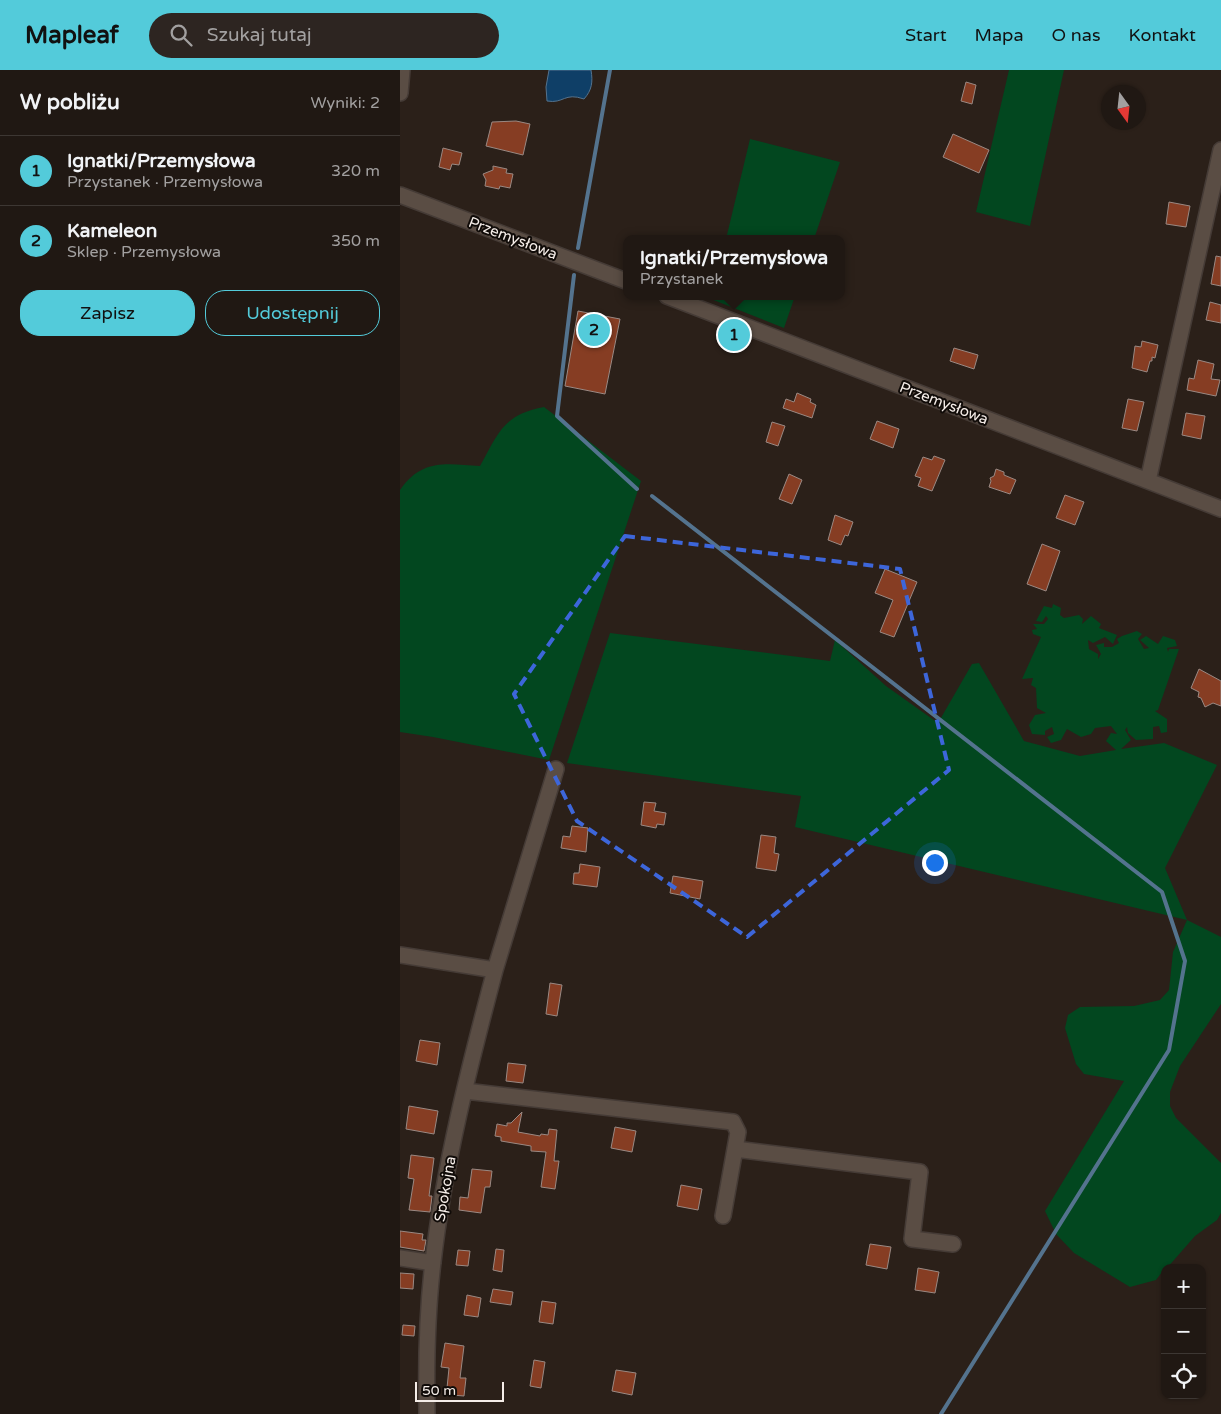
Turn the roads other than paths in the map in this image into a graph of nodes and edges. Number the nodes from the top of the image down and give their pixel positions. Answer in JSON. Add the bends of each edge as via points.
{"nodes":[{"id":1,"x":402,"y":70,"type":"edge"},
{"id":2,"x":400,"y":93,"type":"edge"},
{"id":3,"x":1221,"y":150,"type":"edge"},
{"id":4,"x":400,"y":196,"type":"edge"},
{"id":5,"x":623,"y":280,"type":"edge"},
{"id":6,"x":677,"y":300,"type":"edge"},
{"id":7,"x":1148,"y":481,"type":"junction"},
{"id":8,"x":1221,"y":509,"type":"edge"},
{"id":9,"x":556,"y":769,"type":"dead end"},
{"id":10,"x":400,"y":955,"type":"edge"},
{"id":11,"x":496,"y":970,"type":"junction"},
{"id":12,"x":465,"y":1091,"type":"junction"},
{"id":13,"x":735,"y":1149,"type":"junction"},
{"id":14,"x":722,"y":1216,"type":"dead end"},
{"id":15,"x":953,"y":1244,"type":"dead end"},
{"id":16,"x":400,"y":1258,"type":"edge"},
{"id":17,"x":433,"y":1263,"type":"junction"},
{"id":18,"x":427,"y":1414,"type":"edge"}],
"edges":[{"from":1,"to":2,"type":"street"},
{"from":3,"to":7,"type":"street"},
{"from":4,"to":5,"type":"street","name":"Przemysłowa"},
{"from":6,"to":7,"type":"street","name":"Przemysłowa"},
{"from":7,"to":8,"type":"street","name":"Przemysłowa"},
{"from":9,"to":11,"type":"street","name":"Spokojna"},
{"from":10,"to":11,"type":"street"},
{"from":11,"to":12,"type":"street","name":"Spokojna"},
{"from":12,"to":13,"type":"street","via":[[733,1122],[738,1132]]},
{"from":12,"to":17,"type":"street","name":"Spokojna","via":[[445,1179]]},
{"from":13,"to":14,"type":"street"},
{"from":13,"to":15,"type":"street","via":[[920,1172],[912,1239]]},
{"from":16,"to":17,"type":"street"},
{"from":17,"to":18,"type":"street","name":"Spokojna"}]}
